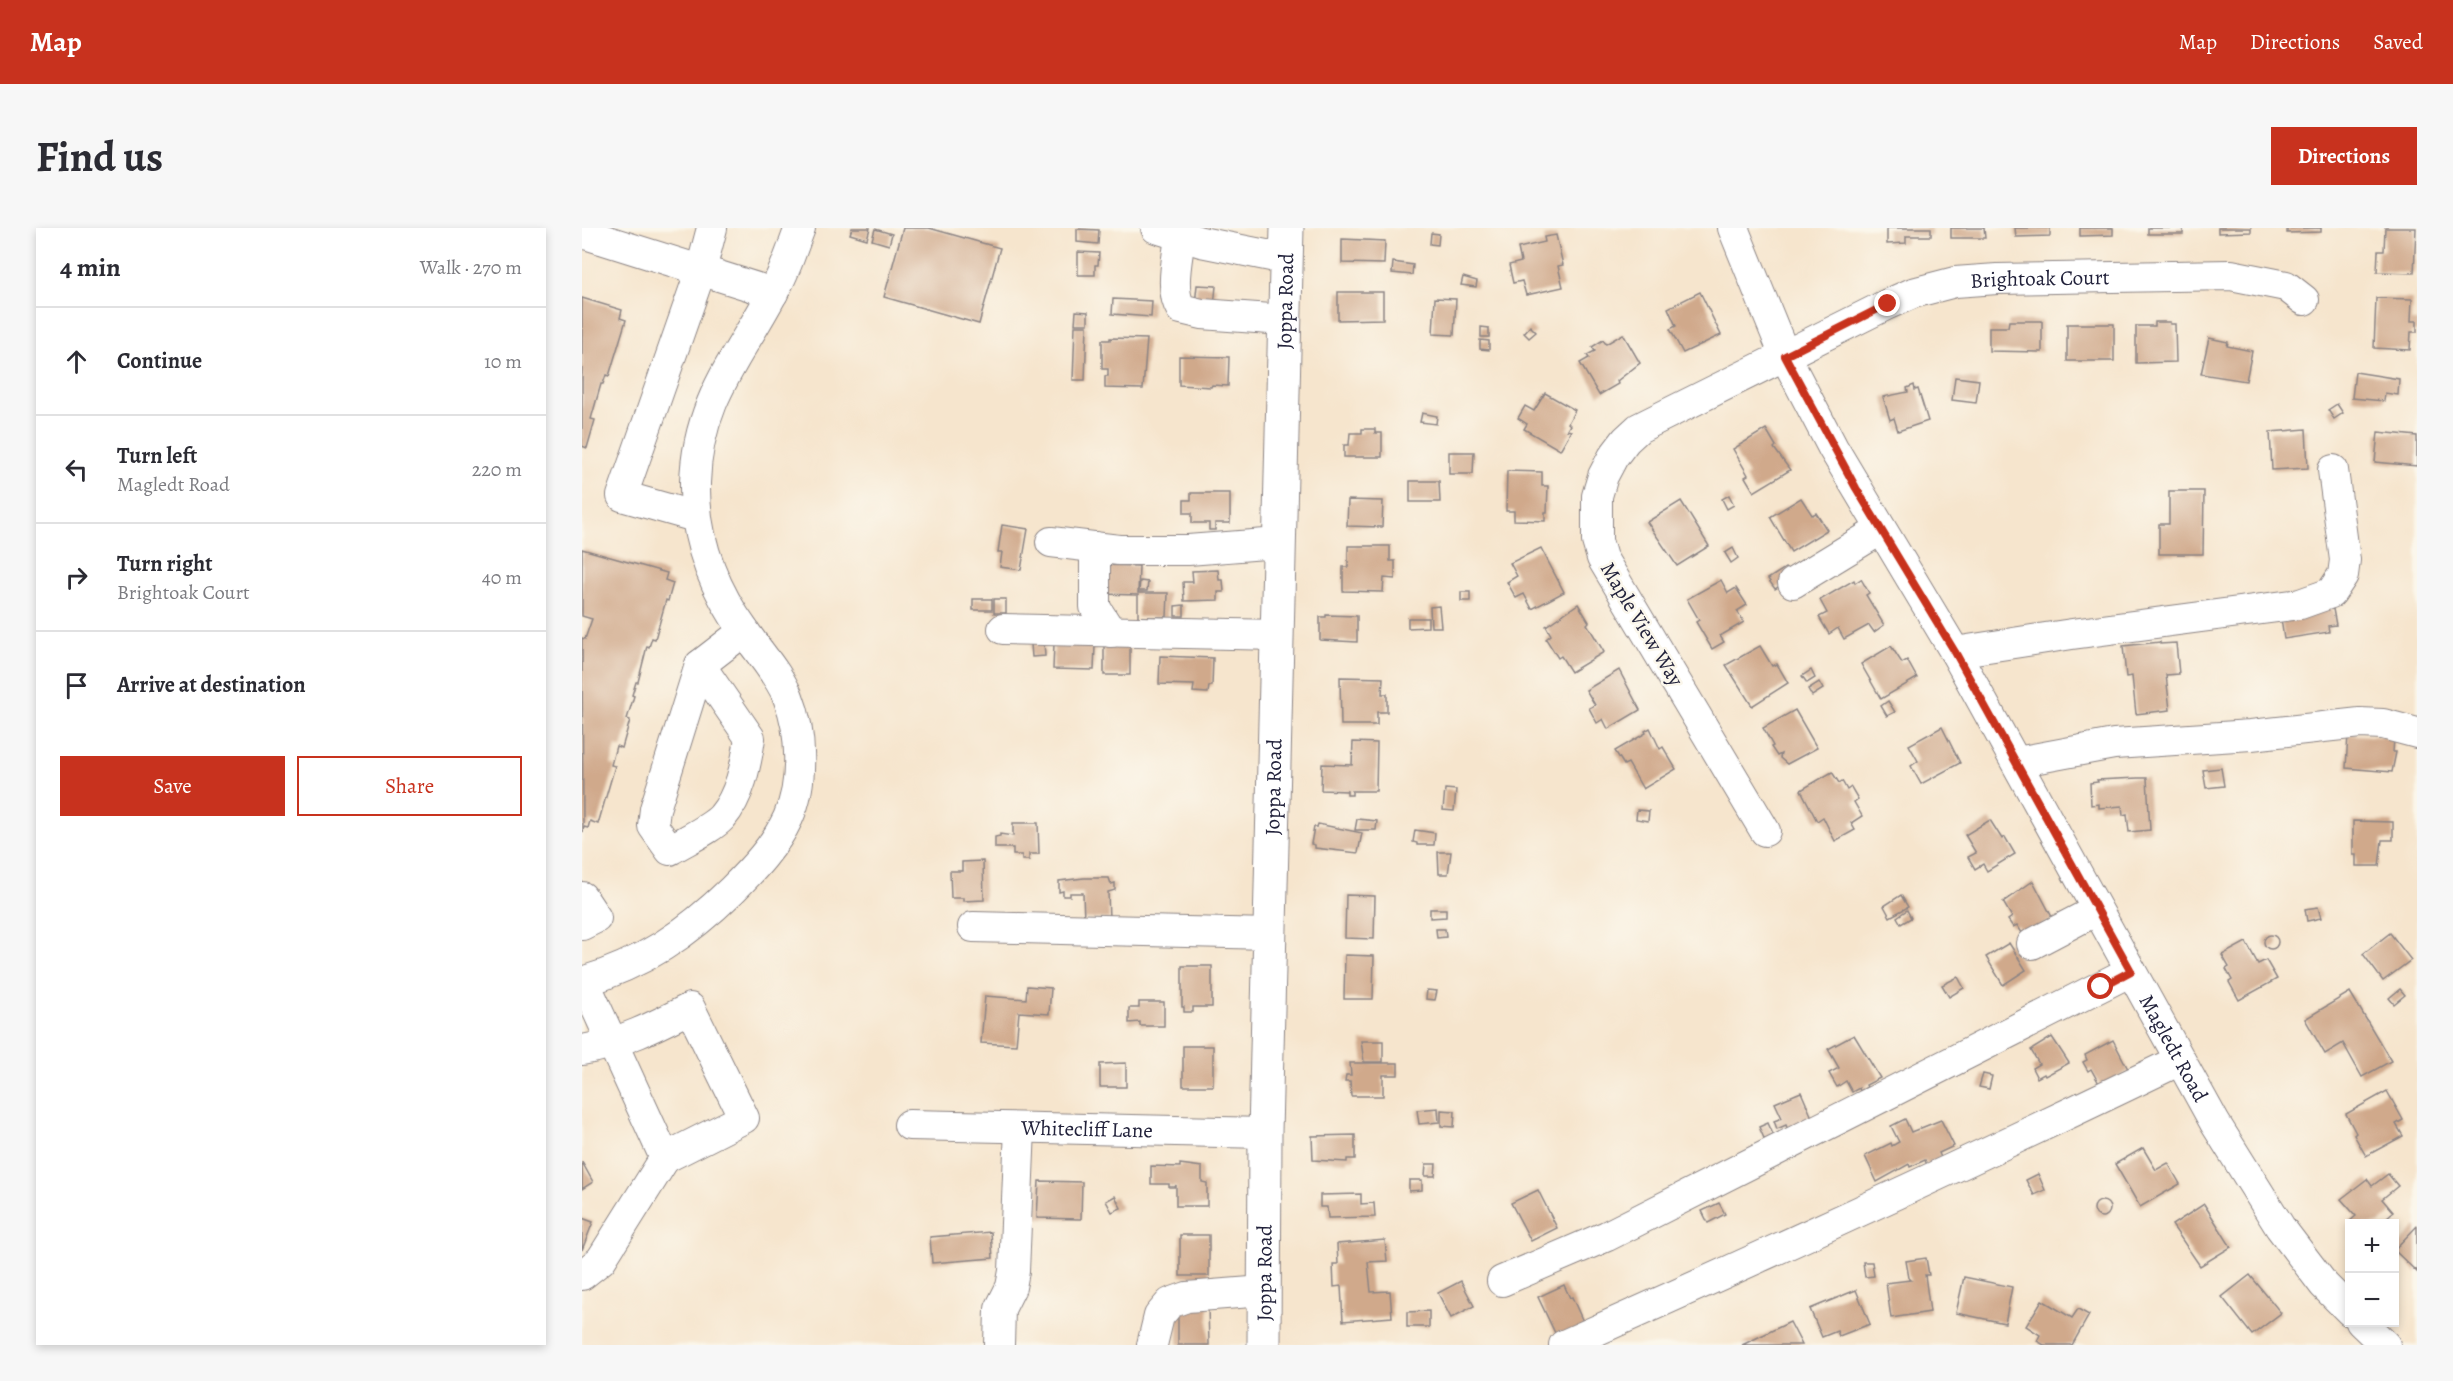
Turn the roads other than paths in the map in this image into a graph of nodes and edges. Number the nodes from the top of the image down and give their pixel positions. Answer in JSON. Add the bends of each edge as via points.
{"nodes":[{"id":1,"x":712,"y":228,"type":"edge"},
{"id":2,"x":800,"y":228,"type":"edge"},
{"id":3,"x":1733,"y":228,"type":"edge"},
{"id":4,"x":1168,"y":232,"type":"edge"},
{"id":5,"x":582,"y":233,"type":"edge"},
{"id":6,"x":1286,"y":243,"type":"edge"},
{"id":7,"x":701,"y":270,"type":"junction"},
{"id":8,"x":773,"y":293,"type":"junction"},
{"id":9,"x":2304,"y":300,"type":"dead end"},
{"id":10,"x":1284,"y":320,"type":"junction"},
{"id":11,"x":1785,"y":356,"type":"junction"},
{"id":12,"x":2333,"y":470,"type":"dead end"},
{"id":13,"x":696,"y":518,"type":"junction"},
{"id":14,"x":1880,"y":530,"type":"junction"},
{"id":15,"x":1051,"y":542,"type":"dead end"},
{"id":16,"x":1279,"y":543,"type":"junction"},
{"id":17,"x":1095,"y":547,"type":"junction"},
{"id":18,"x":1793,"y":583,"type":"dead end"},
{"id":19,"x":1003,"y":629,"type":"dead end"},
{"id":20,"x":744,"y":631,"type":"junction"},
{"id":21,"x":1111,"y":632,"type":"junction"},
{"id":22,"x":1278,"y":636,"type":"junction"},
{"id":23,"x":1955,"y":652,"type":"junction"},
{"id":24,"x":700,"y":665,"type":"junction"},
{"id":25,"x":2417,"y":733,"type":"edge"},
{"id":26,"x":2016,"y":762,"type":"junction"},
{"id":27,"x":1765,"y":831,"type":"dead end"},
{"id":28,"x":582,"y":897,"type":"edge"},
{"id":29,"x":2097,"y":910,"type":"junction"},
{"id":30,"x":582,"y":925,"type":"edge"},
{"id":31,"x":973,"y":927,"type":"dead end"},
{"id":32,"x":1270,"y":934,"type":"junction"},
{"id":33,"x":2032,"y":944,"type":"dead end"},
{"id":34,"x":2131,"y":971,"type":"junction"},
{"id":35,"x":583,"y":981,"type":"edge"},
{"id":36,"x":612,"y":1042,"type":"junction"},
{"id":37,"x":582,"y":1050,"type":"edge"},
{"id":38,"x":2180,"y":1060,"type":"junction"},
{"id":39,"x":909,"y":1125,"type":"dead end"},
{"id":40,"x":1020,"y":1128,"type":"junction"},
{"id":41,"x":1265,"y":1133,"type":"junction"},
{"id":42,"x":665,"y":1158,"type":"junction"},
{"id":43,"x":582,"y":1275,"type":"edge"},
{"id":44,"x":1502,"y":1281,"type":"dead end"},
{"id":45,"x":1264,"y":1292,"type":"junction"},
{"id":46,"x":2345,"y":1307,"type":"edge"},
{"id":47,"x":2365,"y":1327,"type":"edge"},
{"id":48,"x":999,"y":1345,"type":"edge"},
{"id":49,"x":1152,"y":1345,"type":"edge"},
{"id":50,"x":1264,"y":1345,"type":"edge"},
{"id":51,"x":1564,"y":1345,"type":"edge"},
{"id":52,"x":2385,"y":1345,"type":"edge"}],
"edges":[{"from":1,"to":7,"type":"street"},
{"from":2,"to":8,"type":"street"},
{"from":3,"to":11,"type":"street","name":"Magledt Road"},
{"from":4,"to":6,"type":"street","via":[[1201,242]]},
{"from":4,"to":10,"type":"street","via":[[1181,309]]},
{"from":5,"to":7,"type":"street"},
{"from":6,"to":10,"type":"main road","name":"Joppa Road"},
{"from":7,"to":8,"type":"street"},
{"from":7,"to":13,"type":"street","via":[[622,496]]},
{"from":8,"to":13,"type":"street","via":[[708,409],[698,443]]},
{"from":9,"to":11,"type":"street","name":"Brightoak Court","via":[[2286,286],[2231,275],[1955,282],[1888,304]]},
{"from":10,"to":16,"type":"main road","name":"Joppa Road"},
{"from":11,"to":14,"type":"street","name":"Magledt Road"},
{"from":11,"to":27,"type":"street","name":"Maple View Way","via":[[1639,428],[1626,440],[1603,476],[1595,519],[1602,558]]},
{"from":12,"to":23,"type":"street","via":[[2345,560],[2343,575],[2331,593],[2300,604]]},
{"from":13,"to":20,"type":"street","via":[[705,556],[722,599]]},
{"from":14,"to":18,"type":"street"},
{"from":14,"to":23,"type":"street","name":"Magledt Road"},
{"from":15,"to":17,"type":"street"},
{"from":16,"to":17,"type":"street","via":[[1188,550]]},
{"from":16,"to":22,"type":"main road","name":"Joppa Road"},
{"from":17,"to":21,"type":"street","via":[[1095,608]]},
{"from":19,"to":21,"type":"street"},
{"from":20,"to":24,"type":"street"},
{"from":20,"to":35,"type":"street","via":[[788,696],[795,721],[798,780],[789,816],[754,868],[703,918],[672,942],[632,964]]},
{"from":21,"to":22,"type":"street"},
{"from":22,"to":32,"type":"main road","name":"Joppa Road"},
{"from":23,"to":26,"type":"street","name":"Magledt Road"},
{"from":24,"to":24,"type":"street","via":[[655,809],[653,826],[670,850],[721,818],[735,796],[750,738]]},
{"from":25,"to":26,"type":"street","via":[[2360,723],[2114,744]]},
{"from":26,"to":29,"type":"street","name":"Magledt Road"},
{"from":28,"to":30,"type":"street","via":[[596,918]]},
{"from":29,"to":33,"type":"street"},
{"from":29,"to":34,"type":"street","name":"Magledt Road"},
{"from":31,"to":32,"type":"street"},
{"from":32,"to":41,"type":"main road","name":"Joppa Road"},
{"from":34,"to":38,"type":"street","name":"Magledt Road"},
{"from":34,"to":44,"type":"street","via":[[1607,1236]]},
{"from":35,"to":36,"type":"street"},
{"from":36,"to":37,"type":"street"},
{"from":36,"to":42,"type":"street"},
{"from":36,"to":42,"type":"street","via":[[690,1008],[744,1118]]},
{"from":38,"to":46,"type":"street","name":"Magledt Road","via":[[2280,1227]]},
{"from":38,"to":51,"type":"street","via":[[1990,1153]]},
{"from":39,"to":40,"type":"street","name":"Whitecliff Lane"},
{"from":40,"to":41,"type":"street","name":"Whitecliff Lane"},
{"from":40,"to":48,"type":"street","via":[[1014,1271],[1000,1310]]},
{"from":41,"to":45,"type":"main road","name":"Joppa Road"},
{"from":42,"to":43,"type":"street","via":[[601,1260]]},
{"from":45,"to":49,"type":"street","via":[[1186,1297],[1170,1303],[1159,1316]]},
{"from":45,"to":50,"type":"main road","name":"Joppa Road"},
{"from":47,"to":52,"type":"street"}]}
